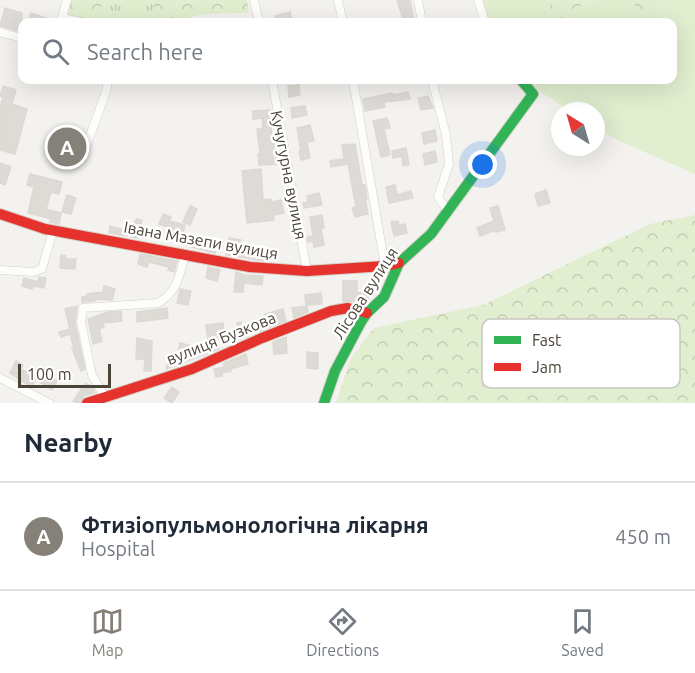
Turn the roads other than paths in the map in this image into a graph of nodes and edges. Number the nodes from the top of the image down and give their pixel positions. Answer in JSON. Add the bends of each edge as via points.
{"nodes":[{"id":1,"x":67,"y":0,"type":"edge"},
{"id":2,"x":254,"y":0,"type":"edge"},
{"id":3,"x":338,"y":0,"type":"edge"},
{"id":4,"x":418,"y":0,"type":"edge"},
{"id":5,"x":478,"y":0,"type":"edge"},
{"id":6,"x":62,"y":18,"type":"edge"},
{"id":7,"x":258,"y":18,"type":"edge"},
{"id":8,"x":342,"y":18,"type":"edge"},
{"id":9,"x":421,"y":18,"type":"edge"},
{"id":10,"x":484,"y":18,"type":"edge"},
{"id":11,"x":0,"y":32,"type":"edge"},
{"id":12,"x":18,"y":37,"type":"edge"},
{"id":13,"x":107,"y":84,"type":"edge"},
{"id":14,"x":273,"y":84,"type":"edge"},
{"id":15,"x":354,"y":84,"type":"edge"},
{"id":16,"x":433,"y":84,"type":"edge"},
{"id":17,"x":524,"y":84,"type":"edge"},
{"id":18,"x":81,"y":160,"type":"dead end"},
{"id":19,"x":448,"y":211,"type":"junction"},
{"id":20,"x":0,"y":214,"type":"edge"},
{"id":21,"x":53,"y":230,"type":"junction"},
{"id":22,"x":185,"y":255,"type":"junction"},
{"id":23,"x":399,"y":263,"type":"junction"},
{"id":24,"x":385,"y":266,"type":"junction"},
{"id":25,"x":0,"y":270,"type":"edge"},
{"id":26,"x":307,"y":272,"type":"junction"},
{"id":27,"x":368,"y":313,"type":"junction"},
{"id":28,"x":0,"y":378,"type":"edge"},
{"id":29,"x":105,"y":397,"type":"junction"},
{"id":30,"x":49,"y":403,"type":"edge"},
{"id":31,"x":87,"y":403,"type":"edge"},
{"id":32,"x":324,"y":403,"type":"edge"}],
"edges":[{"from":1,"to":6,"type":"street"},
{"from":2,"to":7,"type":"street"},
{"from":3,"to":8,"type":"street"},
{"from":4,"to":9,"type":"street"},
{"from":5,"to":10,"type":"street"},
{"from":11,"to":12,"type":"street"},
{"from":13,"to":18,"type":"street"},
{"from":14,"to":26,"type":"street","name":"Кучугурна вулиця"},
{"from":15,"to":24,"type":"street"},
{"from":16,"to":19,"type":"street","via":[[449,164],[438,196]]},
{"from":17,"to":19,"type":"street","name":"Лісова вулиця","via":[[533,94]]},
{"from":19,"to":23,"type":"street","name":"Лісова вулиця","via":[[431,234]]},
{"from":20,"to":21,"type":"street","name":"Івана Мазепи вулиця"},
{"from":21,"to":22,"type":"street","name":"Івана Мазепи вулиця"},
{"from":21,"to":25,"type":"street","via":[[42,269]]},
{"from":22,"to":26,"type":"street","name":"Івана Мазепи вулиця"},
{"from":22,"to":29,"type":"street","via":[[177,284],[166,299],[158,303],[83,308],[81,322],[92,375]]},
{"from":23,"to":24,"type":"street","name":"Івана Мазепи вулиця"},
{"from":23,"to":27,"type":"street","name":"Лісова вулиця","via":[[384,297]]},
{"from":24,"to":26,"type":"street","name":"Івана Мазепи вулиця"},
{"from":27,"to":29,"type":"street","name":"вулиця Бузкова","via":[[348,308],[331,311],[192,369]]},
{"from":27,"to":32,"type":"street","name":"Лісова вулиця","via":[[335,372]]},
{"from":28,"to":30,"type":"street"},
{"from":29,"to":31,"type":"street","name":"вулиця Бузкова"}]}
